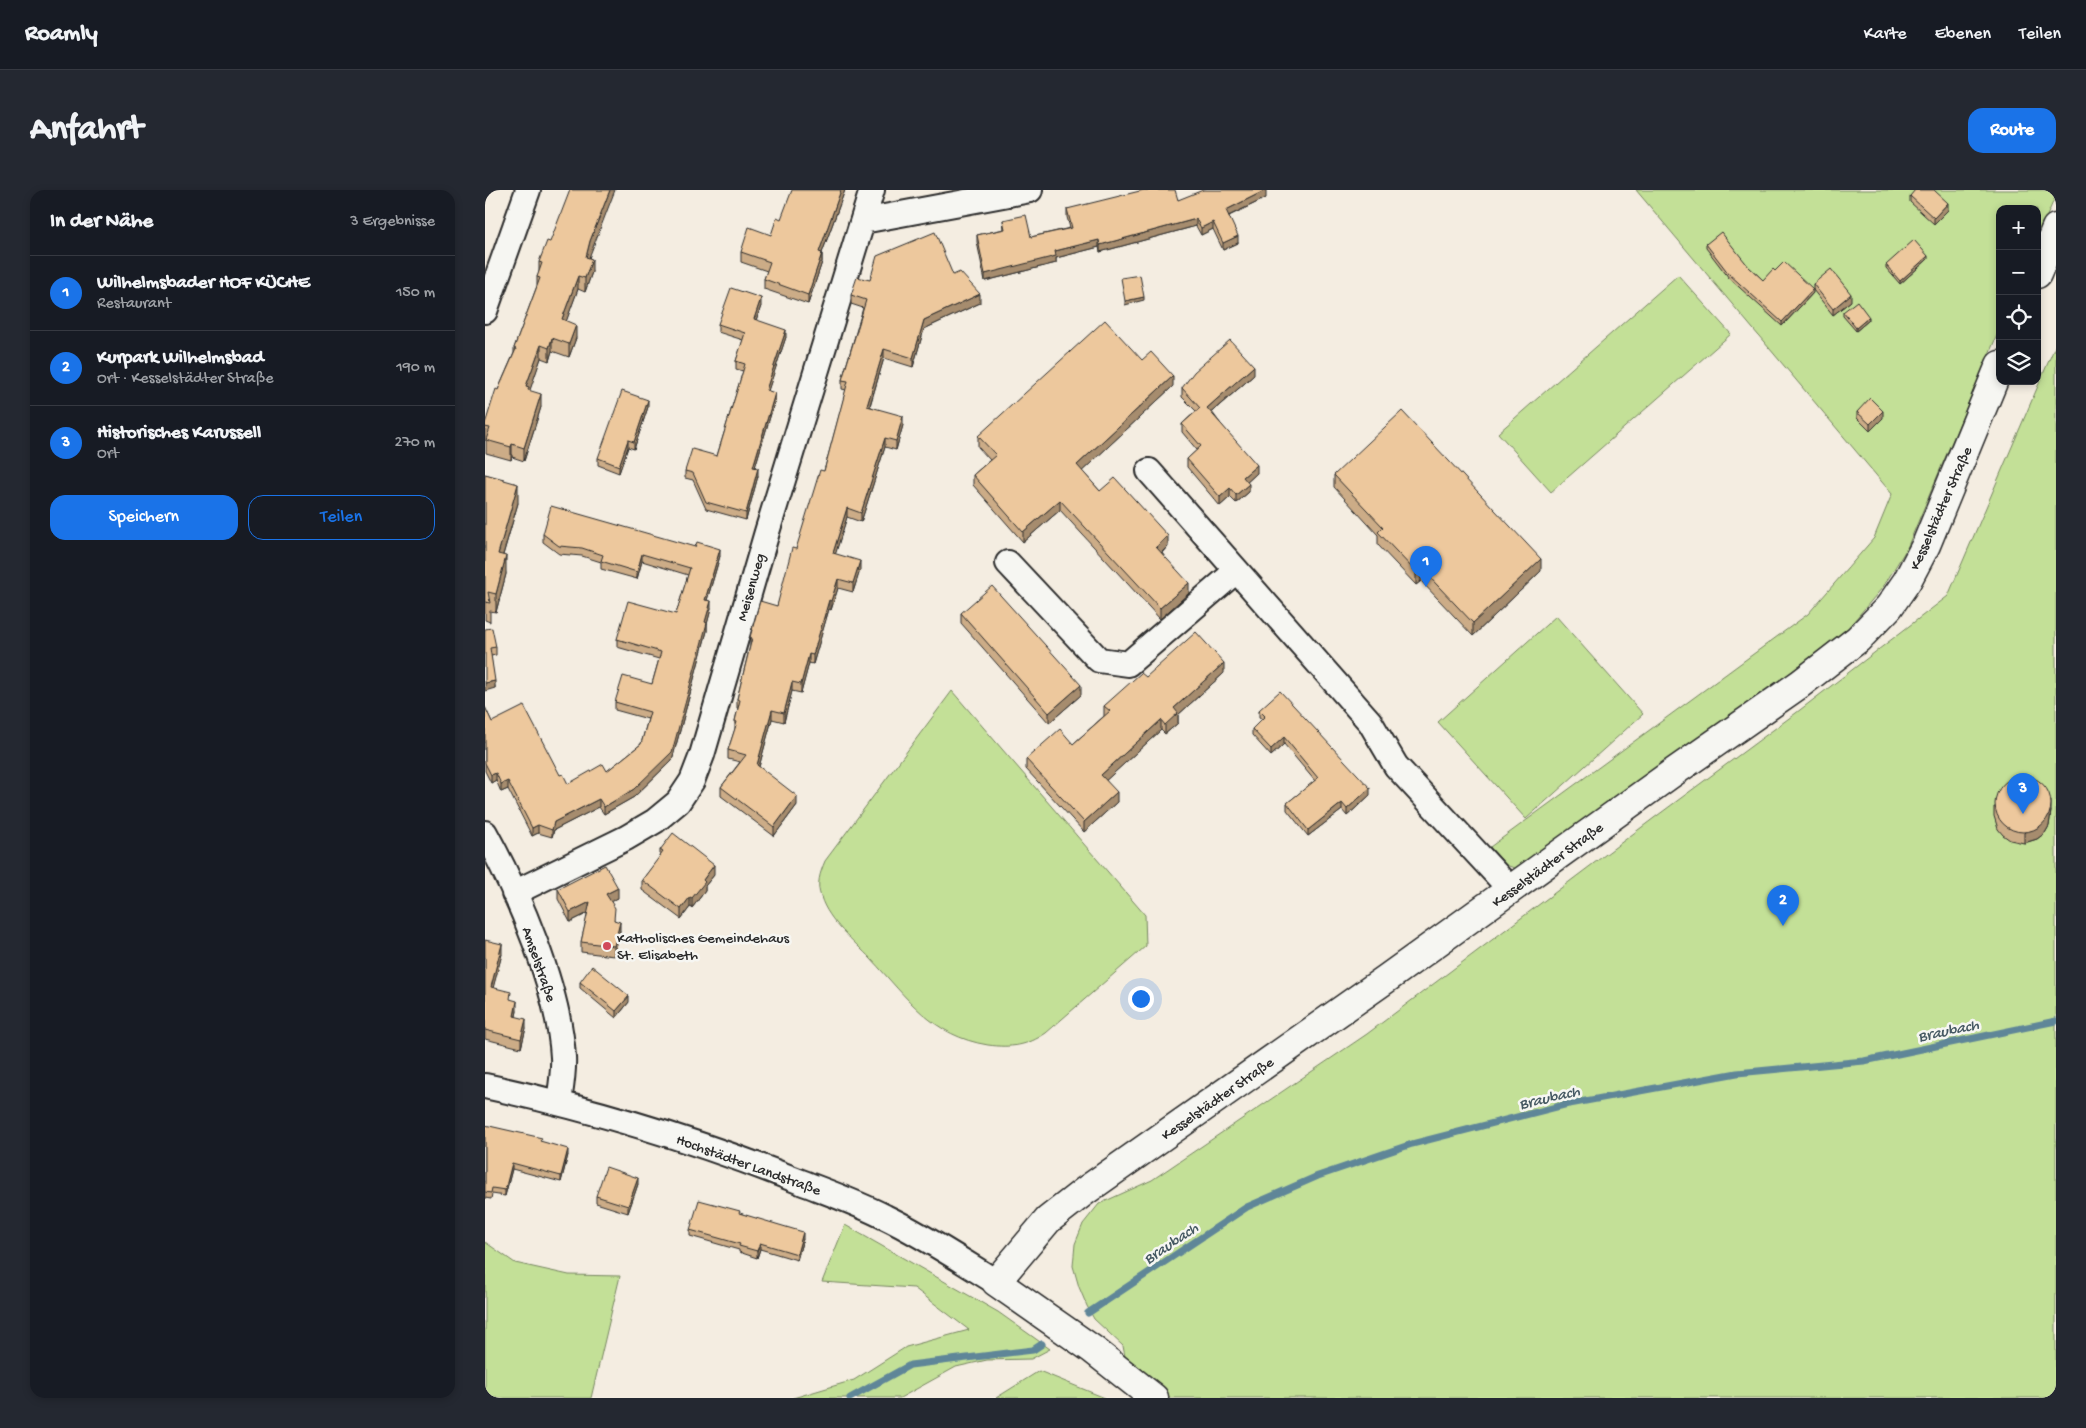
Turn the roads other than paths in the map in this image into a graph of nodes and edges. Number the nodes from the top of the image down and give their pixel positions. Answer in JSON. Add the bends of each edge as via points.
{"nodes":[{"id":1,"x":528,"y":190,"type":"edge"},
{"id":2,"x":872,"y":190,"type":"edge"},
{"id":3,"x":1030,"y":190,"type":"edge"},
{"id":4,"x":863,"y":221,"type":"junction"},
{"id":5,"x":2056,"y":228,"type":"edge"},
{"id":6,"x":2041,"y":264,"type":"edge"},
{"id":7,"x":485,"y":311,"type":"edge"},
{"id":8,"x":1996,"y":375,"type":"edge"},
{"id":9,"x":1149,"y":471,"type":"dead end"},
{"id":10,"x":1008,"y":563,"type":"dead end"},
{"id":11,"x":1236,"y":570,"type":"junction"},
{"id":12,"x":485,"y":833,"type":"edge"},
{"id":13,"x":1511,"y":890,"type":"junction"},
{"id":14,"x":514,"y":892,"type":"junction"},
{"id":15,"x":485,"y":1086,"type":"edge"},
{"id":16,"x":559,"y":1102,"type":"junction"},
{"id":17,"x":996,"y":1282,"type":"junction"},
{"id":18,"x":1154,"y":1398,"type":"edge"}],
"edges":[{"from":1,"to":7,"type":"street"},
{"from":2,"to":4,"type":"street","name":"Meisenweg"},
{"from":3,"to":4,"type":"street"},
{"from":4,"to":14,"type":"street","name":"Meisenweg","via":[[692,781],[678,802],[655,821]]},
{"from":5,"to":6,"type":"main road"},
{"from":8,"to":13,"type":"main road","name":"Kesselstädter Straße","via":[[1926,545],[1889,607],[1858,639],[1800,684]]},
{"from":9,"to":11,"type":"street"},
{"from":10,"to":11,"type":"street","via":[[1099,660],[1128,664]]},
{"from":11,"to":13,"type":"street","via":[[1370,722],[1396,766]]},
{"from":12,"to":14,"type":"street","name":"Amselstraße"},
{"from":13,"to":17,"type":"main road","name":"Kesselstädter Straße","via":[[1085,1191],[1048,1220]]},
{"from":14,"to":16,"type":"street","name":"Amselstraße","via":[[553,994],[563,1058]]},
{"from":15,"to":16,"type":"street","name":"Hochstädter Landstraße"},
{"from":16,"to":17,"type":"street","name":"Hochstädter Landstraße","via":[[710,1148],[853,1203],[886,1217]]},
{"from":17,"to":18,"type":"main road","via":[[1092,1349]]}]}
